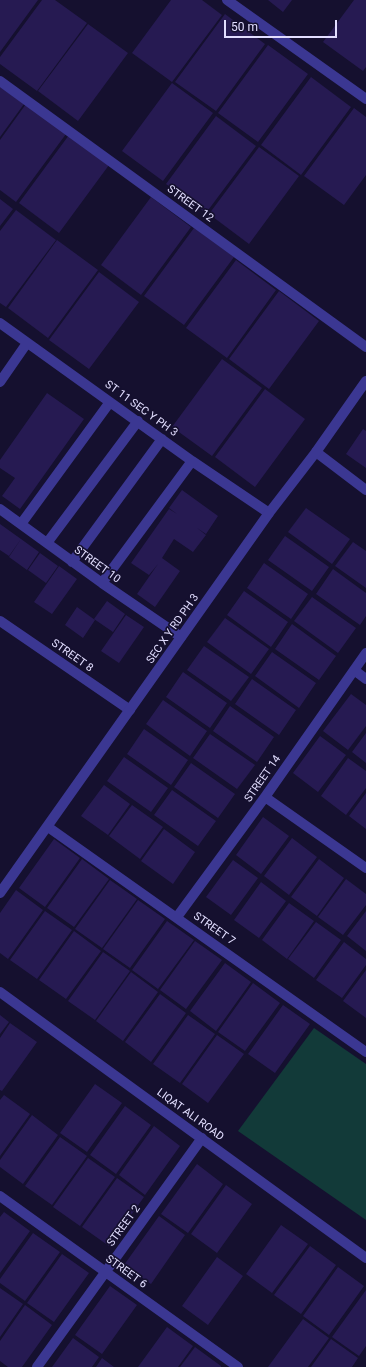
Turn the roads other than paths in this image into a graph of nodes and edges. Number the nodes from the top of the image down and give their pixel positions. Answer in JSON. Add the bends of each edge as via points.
{"nodes":[{"id":1,"x":227,"y":0,"type":"edge"},
{"id":2,"x":0,"y":81,"type":"edge"},
{"id":3,"x":366,"y":99,"type":"edge"},
{"id":4,"x":0,"y":323,"type":"edge"},
{"id":5,"x":27,"y":343,"type":"junction"},
{"id":6,"x":366,"y":347,"type":"edge"},
{"id":7,"x":366,"y":381,"type":"edge"},
{"id":8,"x":0,"y":382,"type":"edge"},
{"id":9,"x":110,"y":402,"type":"junction"},
{"id":10,"x":138,"y":422,"type":"junction"},
{"id":11,"x":162,"y":439,"type":"junction"},
{"id":12,"x":316,"y":452,"type":"junction"},
{"id":13,"x":192,"y":460,"type":"junction"},
{"id":14,"x":366,"y":490,"type":"edge"},
{"id":15,"x":0,"y":509,"type":"edge"},
{"id":16,"x":269,"y":513,"type":"junction"},
{"id":17,"x":21,"y":524,"type":"junction"},
{"id":18,"x":47,"y":543,"type":"junction"},
{"id":19,"x":72,"y":562,"type":"junction"},
{"id":20,"x":102,"y":584,"type":"junction"},
{"id":21,"x":0,"y":620,"type":"edge"},
{"id":22,"x":181,"y":637,"type":"junction"},
{"id":23,"x":366,"y":653,"type":"edge"},
{"id":24,"x":354,"y":670,"type":"junction"},
{"id":25,"x":366,"y":679,"type":"edge"},
{"id":26,"x":130,"y":710,"type":"junction"},
{"id":27,"x":265,"y":797,"type":"junction"},
{"id":28,"x":48,"y":827,"type":"junction"},
{"id":29,"x":366,"y":868,"type":"edge"},
{"id":30,"x":0,"y":892,"type":"edge"},
{"id":31,"x":177,"y":917,"type":"junction"},
{"id":32,"x":0,"y":992,"type":"edge"},
{"id":33,"x":366,"y":1052,"type":"edge"},
{"id":34,"x":202,"y":1138,"type":"junction"},
{"id":35,"x":0,"y":1196,"type":"edge"},
{"id":36,"x":366,"y":1258,"type":"edge"},
{"id":37,"x":105,"y":1272,"type":"junction"},
{"id":38,"x":37,"y":1367,"type":"edge"},
{"id":39,"x":238,"y":1367,"type":"edge"}],
"edges":[{"from":1,"to":3,"type":"street"},
{"from":2,"to":6,"type":"street","name":"STREET 12"},
{"from":4,"to":5,"type":"street","name":"ST 11 SEC Y PH 3"},
{"from":5,"to":8,"type":"street"},
{"from":5,"to":9,"type":"street","name":"ST 11 SEC Y PH 3"},
{"from":7,"to":12,"type":"street","name":"SEC X Y RD PH 3"},
{"from":9,"to":10,"type":"street","name":"ST 11 SEC Y PH 3"},
{"from":9,"to":17,"type":"street"},
{"from":10,"to":11,"type":"street","name":"ST 11 SEC Y PH 3"},
{"from":10,"to":18,"type":"street"},
{"from":11,"to":13,"type":"street","name":"ST 11 SEC Y PH 3"},
{"from":11,"to":19,"type":"street"},
{"from":12,"to":14,"type":"street"},
{"from":12,"to":16,"type":"street","name":"SEC X Y RD PH 3"},
{"from":13,"to":16,"type":"street","name":"ST 11 SEC Y PH 3"},
{"from":13,"to":20,"type":"street"},
{"from":15,"to":17,"type":"street","name":"STREET 10"},
{"from":16,"to":22,"type":"street","name":"SEC X Y RD PH 3"},
{"from":17,"to":18,"type":"street","name":"STREET 10"},
{"from":18,"to":19,"type":"street","name":"STREET 10"},
{"from":19,"to":20,"type":"street","name":"STREET 10"},
{"from":20,"to":22,"type":"street","name":"STREET 10"},
{"from":21,"to":26,"type":"street","name":"STREET 8"},
{"from":22,"to":26,"type":"street","name":"SEC X Y RD PH 3"},
{"from":23,"to":24,"type":"street","name":"STREET 14"},
{"from":24,"to":25,"type":"street"},
{"from":24,"to":27,"type":"street","name":"STREET 14"},
{"from":26,"to":28,"type":"street","name":"SEC X Y RD PH 3"},
{"from":27,"to":29,"type":"street"},
{"from":27,"to":31,"type":"street","name":"STREET 14"},
{"from":28,"to":30,"type":"street","name":"SEC X Y RD PH 3"},
{"from":28,"to":31,"type":"street","name":"STREET 7"},
{"from":31,"to":33,"type":"street","name":"STREET 7"},
{"from":32,"to":34,"type":"street","name":"LIQAT ALI ROAD"},
{"from":34,"to":36,"type":"street","name":"LIQAT ALI ROAD"},
{"from":34,"to":37,"type":"street","name":"STREET 2"},
{"from":35,"to":37,"type":"street","name":"STREET 6"},
{"from":37,"to":38,"type":"street","name":"STREET 2"},
{"from":37,"to":39,"type":"street","name":"STREET 6"}]}
